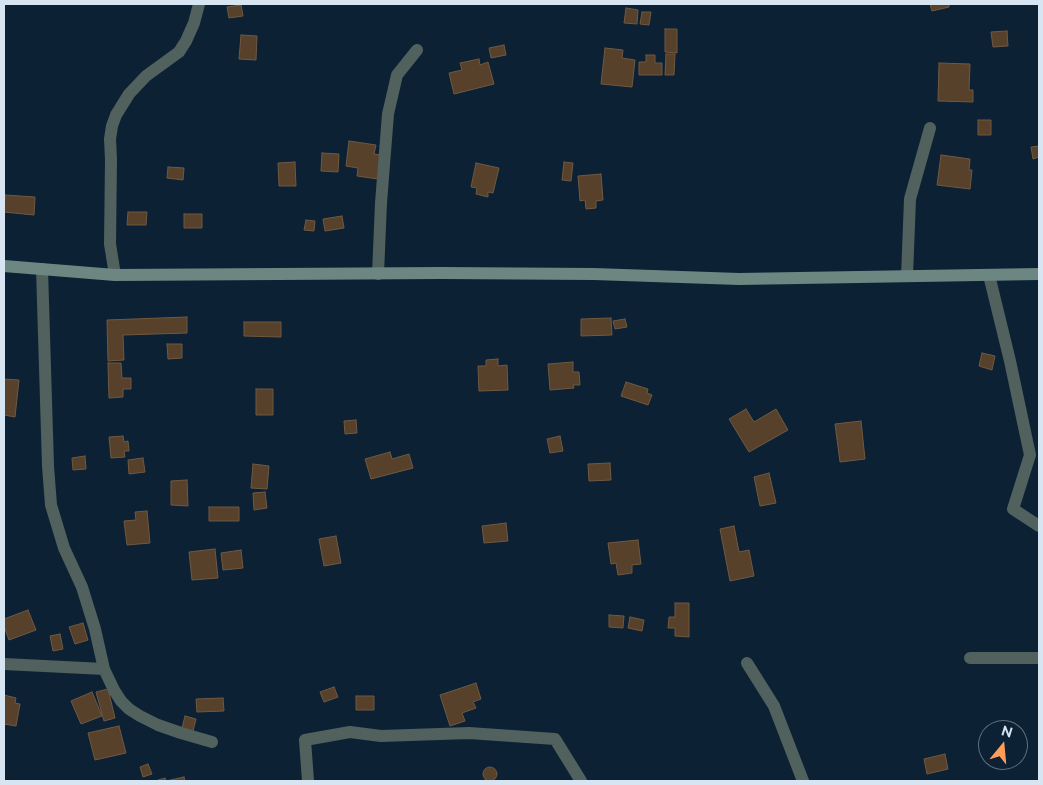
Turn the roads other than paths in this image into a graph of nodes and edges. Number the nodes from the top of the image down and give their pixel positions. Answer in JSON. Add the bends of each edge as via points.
{"nodes":[{"id":1,"x":200,"y":4,"type":"edge"},
{"id":2,"x":417,"y":50,"type":"dead end"},
{"id":3,"x":930,"y":128,"type":"dead end"},
{"id":4,"x":4,"y":266,"type":"edge"},
{"id":5,"x":42,"y":269,"type":"junction"},
{"id":6,"x":378,"y":274,"type":"junction"},
{"id":7,"x":1039,"y":274,"type":"edge"},
{"id":8,"x":115,"y":275,"type":"junction"},
{"id":9,"x":989,"y":275,"type":"junction"},
{"id":10,"x":907,"y":276,"type":"junction"},
{"id":11,"x":1039,"y":526,"type":"edge"},
{"id":12,"x":970,"y":658,"type":"dead end"},
{"id":13,"x":1039,"y":658,"type":"edge"},
{"id":14,"x":747,"y":663,"type":"dead end"},
{"id":15,"x":4,"y":664,"type":"edge"},
{"id":16,"x":104,"y":669,"type":"junction"},
{"id":17,"x":212,"y":742,"type":"dead end"},
{"id":18,"x":308,"y":781,"type":"edge"},
{"id":19,"x":581,"y":781,"type":"edge"},
{"id":20,"x":803,"y":781,"type":"edge"}],
"edges":[{"from":1,"to":8,"type":"street","via":[[179,52],[146,76],[129,94],[112,126],[110,244]]},
{"from":2,"to":6,"type":"street","via":[[397,75],[388,114]]},
{"from":3,"to":10,"type":"street","via":[[910,199]]},
{"from":4,"to":5,"type":"street"},
{"from":5,"to":8,"type":"street"},
{"from":5,"to":16,"type":"street","via":[[51,505],[64,548],[82,588]]},
{"from":6,"to":8,"type":"street"},
{"from":6,"to":10,"type":"street","via":[[575,274],[739,279]]},
{"from":7,"to":9,"type":"street"},
{"from":9,"to":10,"type":"street"},
{"from":9,"to":11,"type":"street","via":[[1030,455],[1013,509]]},
{"from":12,"to":13,"type":"street"},
{"from":14,"to":20,"type":"street","via":[[774,706]]},
{"from":15,"to":16,"type":"street"},
{"from":16,"to":17,"type":"street","via":[[121,702],[134,713],[158,725]]},
{"from":18,"to":19,"type":"street","via":[[305,740],[350,732],[381,736],[469,732],[555,739]]}]}
